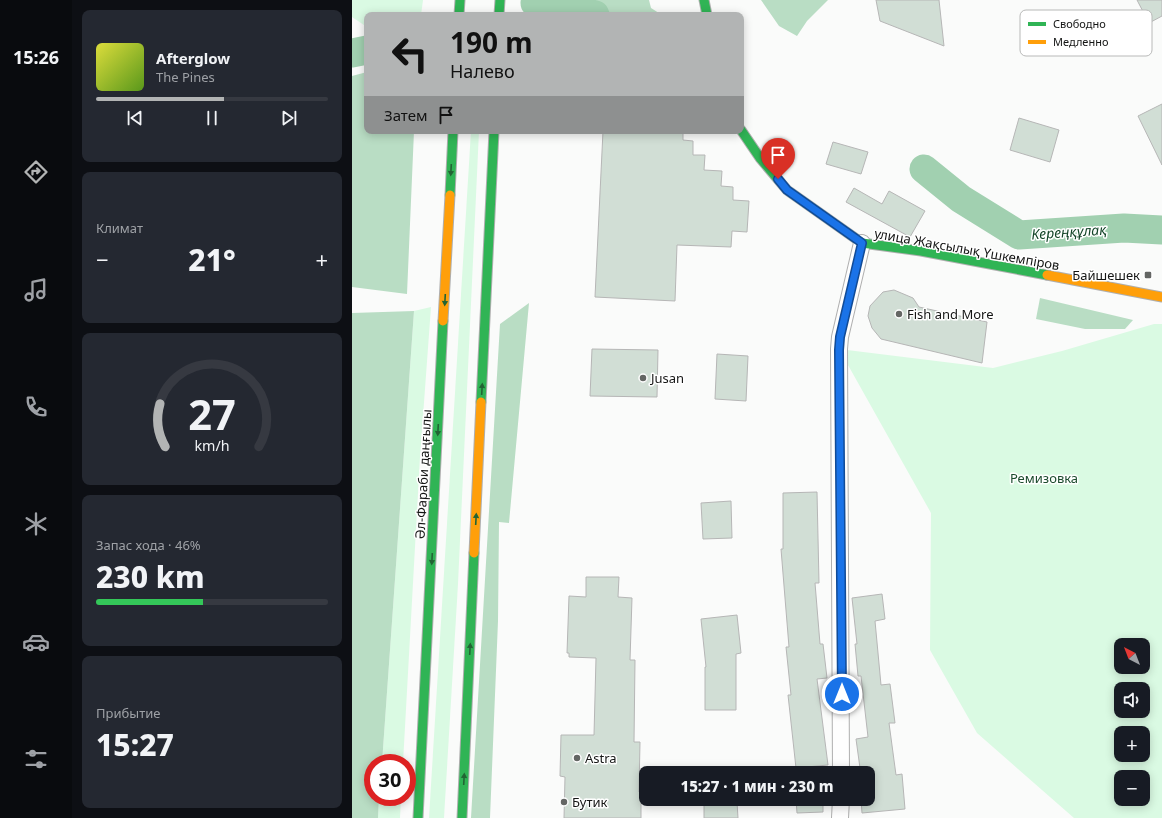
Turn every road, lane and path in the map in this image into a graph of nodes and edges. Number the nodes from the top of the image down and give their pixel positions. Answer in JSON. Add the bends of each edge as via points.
{"nodes":[{"id":1,"x":460,"y":0,"type":"edge"},
{"id":2,"x":500,"y":0,"type":"edge"},
{"id":3,"x":704,"y":0,"type":"edge"},
{"id":4,"x":459,"y":12,"type":"edge"},
{"id":5,"x":499,"y":12,"type":"edge"},
{"id":6,"x":706,"y":12,"type":"edge"},
{"id":7,"x":453,"y":134,"type":"edge"},
{"id":8,"x":494,"y":134,"type":"edge"},
{"id":9,"x":744,"y":134,"type":"edge"},
{"id":10,"x":862,"y":243,"type":"junction"},
{"id":11,"x":1162,"y":298,"type":"edge"},
{"id":12,"x":841,"y":766,"type":"edge"},
{"id":13,"x":841,"y":806,"type":"edge"},
{"id":14,"x":418,"y":818,"type":"edge"},
{"id":15,"x":462,"y":818,"type":"edge"},
{"id":16,"x":840,"y":818,"type":"edge"}],
"edges":[{"from":1,"to":4,"type":"main road"},
{"from":2,"to":5,"type":"main road"},
{"from":3,"to":6,"type":"main road"},
{"from":7,"to":14,"type":"main road","name":"Әл-Фараби даңғылы","one_way":true},
{"from":15,"to":8,"type":"main road","one_way":true},
{"from":9,"to":10,"type":"main road","name":"улица Жақсылық Үшкемпіров","via":[[787,190]]},
{"from":10,"to":11,"type":"main road","name":"улица Жақсылық Үшкемпіров","via":[[921,251]]},
{"from":10,"to":12,"type":"street","via":[[839,350]]},
{"from":13,"to":16,"type":"street"}]}
